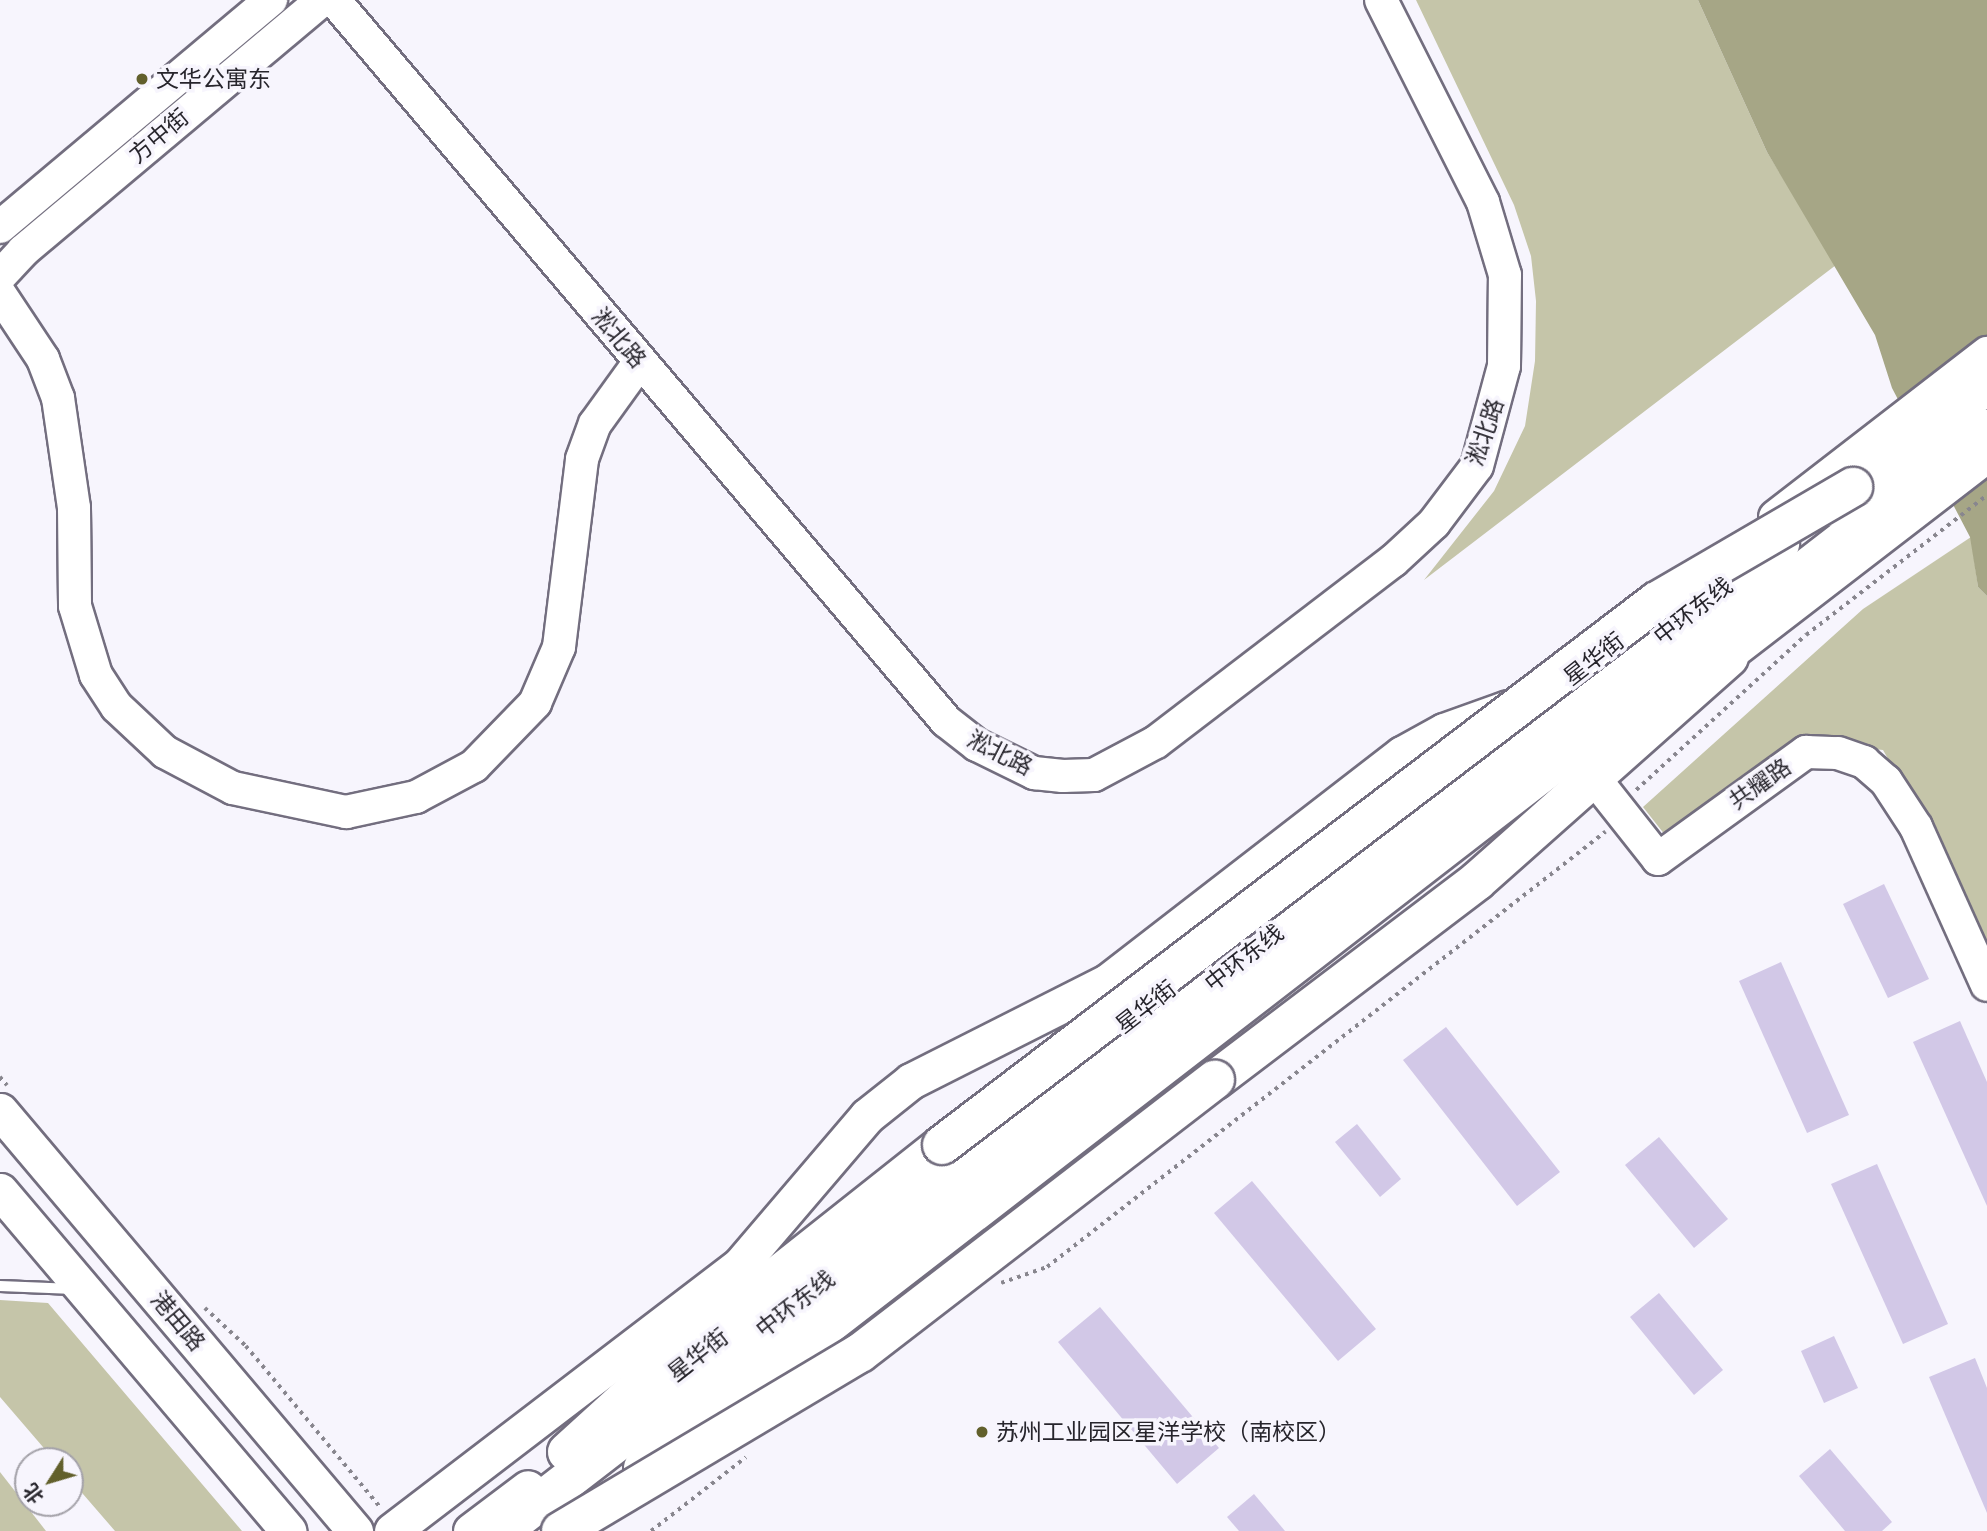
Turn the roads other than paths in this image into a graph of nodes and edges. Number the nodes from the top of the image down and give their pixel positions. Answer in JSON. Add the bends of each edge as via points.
{"nodes":[{"id":1,"x":271,"y":0,"type":"edge"},
{"id":2,"x":322,"y":0,"type":"edge"},
{"id":3,"x":334,"y":0,"type":"edge"},
{"id":4,"x":1381,"y":0,"type":"edge"},
{"id":5,"x":0,"y":226,"type":"edge"},
{"id":6,"x":0,"y":276,"type":"edge"},
{"id":7,"x":0,"y":294,"type":"edge"},
{"id":8,"x":1987,"y":354,"type":"edge"},
{"id":9,"x":639,"y":363,"type":"junction"},
{"id":10,"x":1987,"y":386,"type":"edge"},
{"id":11,"x":1987,"y":429,"type":"edge"},
{"id":12,"x":1987,"y":454,"type":"edge"},
{"id":13,"x":1853,"y":487,"type":"junction"},
{"id":14,"x":1756,"y":633,"type":"joint"},
{"id":15,"x":1551,"y":692,"type":"junction"},
{"id":16,"x":1588,"y":772,"type":"junction"},
{"id":17,"x":1987,"y":985,"type":"edge"},
{"id":18,"x":0,"y":1111,"type":"edge"},
{"id":19,"x":0,"y":1191,"type":"edge"},
{"id":20,"x":0,"y":1286,"type":"edge"},
{"id":21,"x":84,"y":1289,"type":"junction"},
{"id":22,"x":523,"y":1492,"type":"junction"},
{"id":23,"x":288,"y":1531,"type":"edge"},
{"id":24,"x":355,"y":1531,"type":"edge"},
{"id":25,"x":393,"y":1531,"type":"edge"},
{"id":26,"x":471,"y":1531,"type":"edge"},
{"id":27,"x":502,"y":1531,"type":"edge"},
{"id":28,"x":561,"y":1531,"type":"edge"},
{"id":29,"x":590,"y":1531,"type":"edge"}],
"edges":[{"from":1,"to":5,"type":"street","name":"方中街"},
{"from":2,"to":6,"type":"street","name":"方中街","via":[[23,251]]},
{"from":3,"to":9,"type":"street","name":"淞北路"},
{"from":4,"to":9,"type":"street","name":"淞北路","via":[[1495,233],[1505,275],[1507,327],[1495,412],[1476,466],[1426,530],[1131,760],[1094,775],[1034,773],[977,745],[946,720]]},
{"from":7,"to":9,"type":"street","via":[[43,359],[58,398],[74,508],[75,606],[96,675],[117,707],[165,752],[233,788],[346,812],[416,797],[474,766],[535,703],[559,647],[582,459],[595,424]]},
{"from":8,"to":15,"type":"main road","name":"星华街"},
{"from":10,"to":13,"type":"highway","name":"中环东线"},
{"from":11,"to":28,"type":"highway","name":"中环东线","bridge":true},
{"from":12,"to":14,"type":"main road","via":[[1953,500]]},
{"from":13,"to":22,"type":"highway","bridge":true,"via":[[1657,601],[942,1145],[646,1380]]},
{"from":13,"to":27,"type":"highway","name":"中环东线","bridge":true},
{"from":14,"to":16,"type":"highway"},
{"from":15,"to":22,"type":"main road","name":"星华街"},
{"from":15,"to":25,"type":"main road","via":[[1423,741],[1107,982],[911,1081],[867,1116],[739,1266]]},
{"from":16,"to":17,"type":"street","name":"共耀路","via":[[1658,859],[1806,752],[1838,753],[1864,762],[1886,780],[1916,827]]},
{"from":16,"to":28,"type":"highway","bridge":true,"via":[[1477,881],[860,1353]]},
{"from":16,"to":29,"type":"main road"},
{"from":18,"to":24,"type":"main road","name":"港田路"},
{"from":19,"to":21,"type":"main road"},
{"from":20,"to":21,"type":"lane"},
{"from":21,"to":23,"type":"main road"},
{"from":22,"to":26,"type":"main road","name":"星华街"}]}
